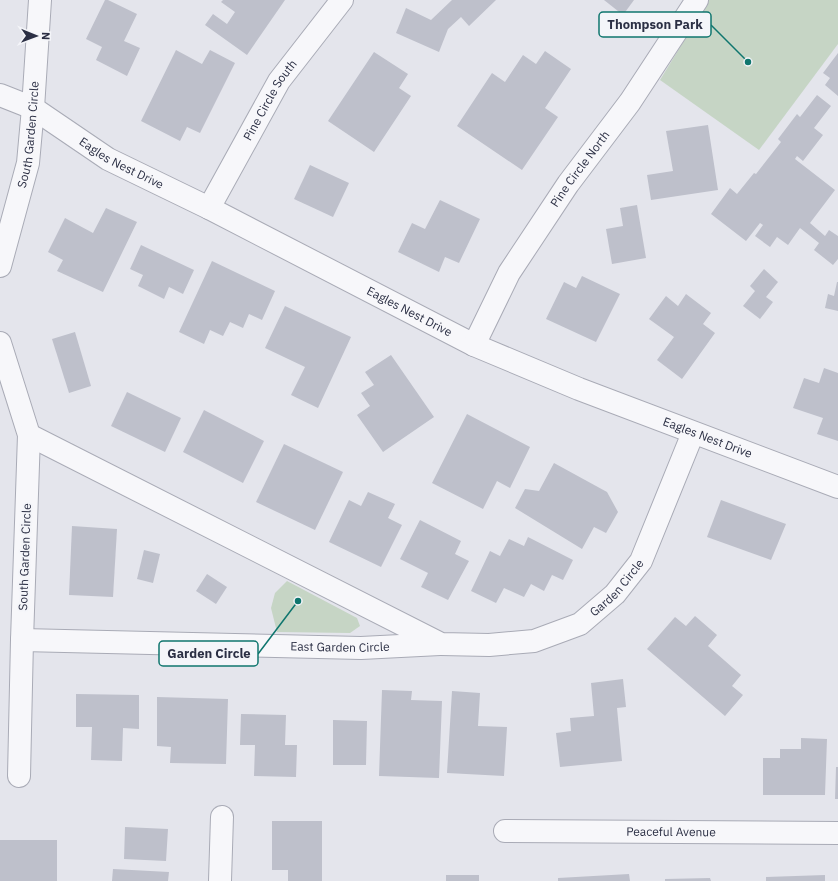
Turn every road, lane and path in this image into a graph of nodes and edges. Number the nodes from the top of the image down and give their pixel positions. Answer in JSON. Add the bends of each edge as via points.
{"nodes":[{"id":1,"x":40,"y":0,"type":"edge"},
{"id":2,"x":342,"y":0,"type":"edge"},
{"id":3,"x":697,"y":0,"type":"edge"},
{"id":4,"x":0,"y":95,"type":"edge"},
{"id":5,"x":33,"y":108,"type":"junction"},
{"id":6,"x":209,"y":208,"type":"junction"},
{"id":7,"x":0,"y":266,"type":"edge"},
{"id":8,"x":0,"y":343,"type":"edge"},
{"id":9,"x":474,"y":345,"type":"junction"},
{"id":10,"x":693,"y":433,"type":"junction"},
{"id":11,"x":29,"y":435,"type":"junction"},
{"id":12,"x":838,"y":487,"type":"edge"},
{"id":13,"x":22,"y":640,"type":"junction"},
{"id":14,"x":441,"y":644,"type":"junction"},
{"id":15,"x":19,"y":776,"type":"dead end"},
{"id":16,"x":222,"y":818,"type":"dead end"},
{"id":17,"x":505,"y":831,"type":"dead end"},
{"id":18,"x":838,"y":833,"type":"edge"},
{"id":19,"x":220,"y":881,"type":"edge"}],
"edges":[{"from":1,"to":5,"type":"street","name":"South Garden Circle"},
{"from":2,"to":6,"type":"street","name":"Pine Circle South","via":[[279,81]]},
{"from":3,"to":9,"type":"street","name":"Pine Circle North","via":[[630,102],[568,184],[509,274]]},
{"from":4,"to":5,"type":"street","name":"Eagles Nest Drive"},
{"from":5,"to":6,"type":"street","name":"Eagles Nest Drive","via":[[108,159]]},
{"from":5,"to":7,"type":"street","name":"South Garden Circle","via":[[28,163]]},
{"from":6,"to":9,"type":"street","name":"Eagles Nest Drive"},
{"from":8,"to":11,"type":"street","name":"South Garden Circle"},
{"from":9,"to":10,"type":"street","name":"Eagles Nest Drive"},
{"from":10,"to":12,"type":"street","name":"Eagles Nest Drive"},
{"from":10,"to":14,"type":"street","name":"Garden Circle","via":[[641,561],[615,594],[580,624],[534,641],[489,645]]},
{"from":11,"to":13,"type":"street","name":"South Garden Circle"},
{"from":11,"to":14,"type":"street","name":"Garden Circle"},
{"from":13,"to":14,"type":"street","name":"East Garden Circle","via":[[361,648]]},
{"from":13,"to":15,"type":"street","name":"South Garden Circle"},
{"from":16,"to":19,"type":"street"},
{"from":17,"to":18,"type":"street","name":"Peaceful Avenue"}]}
